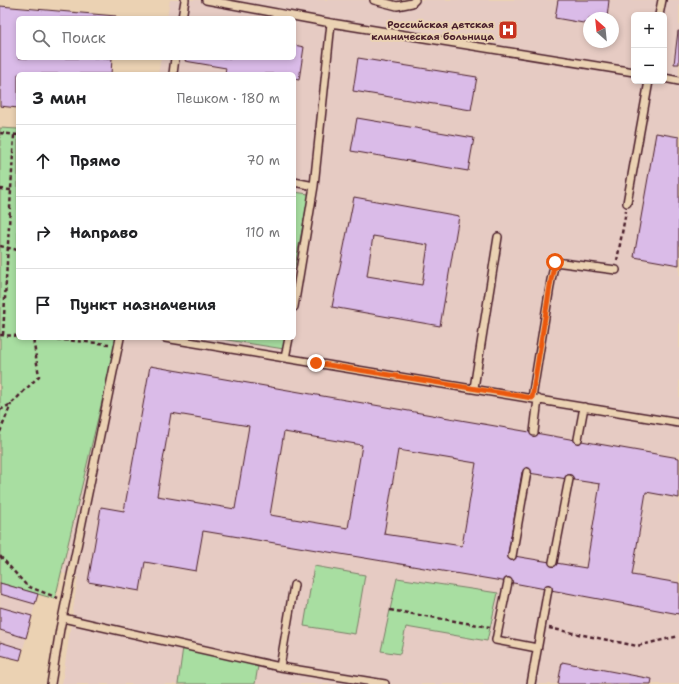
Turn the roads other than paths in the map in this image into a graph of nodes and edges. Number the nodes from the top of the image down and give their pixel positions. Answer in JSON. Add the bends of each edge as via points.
{"nodes":[{"id":1,"x":185,"y":0,"type":"edge"},
{"id":2,"x":206,"y":0,"type":"edge"},
{"id":3,"x":374,"y":0,"type":"edge"},
{"id":4,"x":415,"y":0,"type":"edge"},
{"id":5,"x":662,"y":0,"type":"edge"},
{"id":6,"x":238,"y":3,"type":"edge"},
{"id":7,"x":660,"y":12,"type":"edge"},
{"id":8,"x":182,"y":16,"type":"edge"},
{"id":9,"x":331,"y":23,"type":"junction"},
{"id":10,"x":175,"y":60,"type":"edge"},
{"id":11,"x":172,"y":72,"type":"edge"},
{"id":12,"x":631,"y":72,"type":"edge"},
{"id":13,"x":667,"y":79,"type":"edge"},
{"id":14,"x":679,"y":81,"type":"edge"},
{"id":15,"x":648,"y":84,"type":"edge"},
{"id":16,"x":296,"y":182,"type":"edge"},
{"id":17,"x":314,"y":186,"type":"junction"},
{"id":18,"x":627,"y":203,"type":"road end"},
{"id":19,"x":498,"y":237,"type":"dead end"},
{"id":20,"x":616,"y":270,"type":"road end"},
{"id":21,"x":296,"y":294,"type":"edge"},
{"id":22,"x":119,"y":340,"type":"edge"},
{"id":23,"x":177,"y":340,"type":"edge"},
{"id":24,"x":289,"y":340,"type":"edge"},
{"id":25,"x":285,"y":358,"type":"junction"},
{"id":26,"x":474,"y":388,"type":"junction"},
{"id":27,"x":535,"y":398,"type":"junction"},
{"id":28,"x":584,"y":407,"type":"junction"},
{"id":29,"x":679,"y":423,"type":"edge"},
{"id":30,"x":534,"y":432,"type":"dead end"},
{"id":31,"x":578,"y":439,"type":"dead end"},
{"id":32,"x":527,"y":472,"type":"dead end"},
{"id":33,"x":569,"y":479,"type":"dead end"},
{"id":34,"x":512,"y":556,"type":"dead end"},
{"id":35,"x":553,"y":562,"type":"dead end"},
{"id":36,"x":508,"y":582,"type":"dead end"},
{"id":37,"x":294,"y":585,"type":"dead end"},
{"id":38,"x":548,"y":589,"type":"dead end"},
{"id":39,"x":63,"y":618,"type":"junction"},
{"id":40,"x":537,"y":648,"type":"junction"},
{"id":41,"x":280,"y":667,"type":"junction"},
{"id":42,"x":51,"y":684,"type":"edge"},
{"id":43,"x":385,"y":684,"type":"edge"},
{"id":44,"x":531,"y":684,"type":"edge"}],
"edges":[{"from":1,"to":8,"type":"lane"},
{"from":2,"to":6,"type":"lane"},
{"from":3,"to":4,"type":"lane","via":[[397,6]]},
{"from":5,"to":7,"type":"lane"},
{"from":6,"to":9,"type":"lane"},
{"from":9,"to":12,"type":"lane"},
{"from":9,"to":17,"type":"lane"},
{"from":10,"to":11,"type":"lane"},
{"from":13,"to":14,"type":"lane"},
{"from":15,"to":18,"type":"lane"},
{"from":16,"to":17,"type":"lane"},
{"from":17,"to":21,"type":"lane"},
{"from":19,"to":26,"type":"lane"},
{"from":20,"to":27,"type":"lane","via":[[555,262]]},
{"from":22,"to":39,"type":"lane"},
{"from":23,"to":25,"type":"lane"},
{"from":24,"to":25,"type":"lane"},
{"from":25,"to":26,"type":"lane"},
{"from":26,"to":27,"type":"lane"},
{"from":27,"to":28,"type":"lane"},
{"from":27,"to":30,"type":"lane"},
{"from":28,"to":29,"type":"lane"},
{"from":28,"to":31,"type":"lane"},
{"from":32,"to":34,"type":"lane"},
{"from":33,"to":35,"type":"lane"},
{"from":36,"to":40,"type":"lane","via":[[496,640]]},
{"from":37,"to":41,"type":"lane"},
{"from":38,"to":40,"type":"lane"},
{"from":39,"to":41,"type":"lane"},
{"from":39,"to":42,"type":"lane"},
{"from":40,"to":44,"type":"lane"},
{"from":41,"to":43,"type":"lane"}]}
